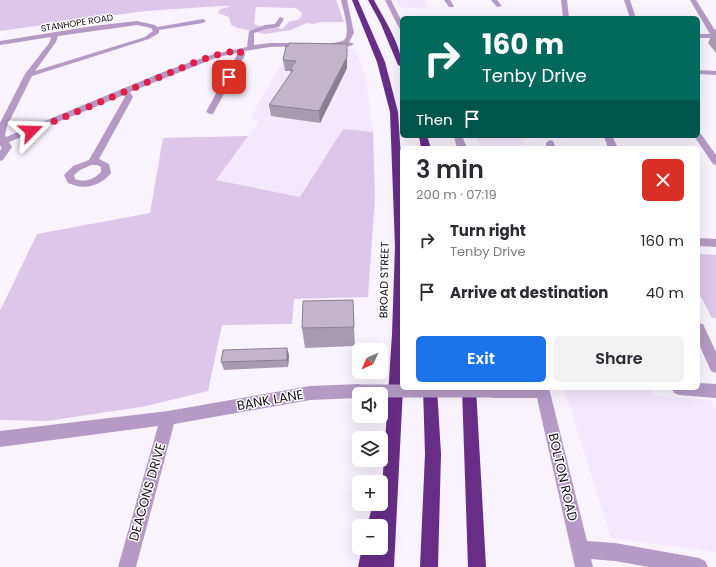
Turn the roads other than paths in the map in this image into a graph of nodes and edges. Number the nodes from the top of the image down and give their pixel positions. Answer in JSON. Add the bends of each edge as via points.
{"nodes":[{"id":1,"x":344,"y":0,"type":"edge"},
{"id":2,"x":355,"y":0,"type":"edge"},
{"id":3,"x":371,"y":0,"type":"edge"},
{"id":4,"x":388,"y":0,"type":"edge"},
{"id":5,"x":447,"y":0,"type":"edge"},
{"id":6,"x":494,"y":0,"type":"edge"},
{"id":7,"x":564,"y":0,"type":"edge"},
{"id":8,"x":627,"y":0,"type":"edge"},
{"id":9,"x":693,"y":0,"type":"edge"},
{"id":10,"x":451,"y":6,"type":"dead end"},
{"id":11,"x":499,"y":6,"type":"dead end"},
{"id":12,"x":566,"y":16,"type":"edge"},
{"id":13,"x":632,"y":16,"type":"edge"},
{"id":14,"x":281,"y":19,"type":"dead end"},
{"id":15,"x":203,"y":21,"type":"dead end"},
{"id":16,"x":400,"y":24,"type":"edge"},
{"id":17,"x":156,"y":29,"type":"junction"},
{"id":18,"x":55,"y":35,"type":"junction"},
{"id":19,"x":700,"y":36,"type":"edge"},
{"id":20,"x":716,"y":36,"type":"edge"},
{"id":21,"x":0,"y":43,"type":"edge"},
{"id":22,"x":351,"y":44,"type":"dead end"},
{"id":23,"x":338,"y":45,"type":"junction"},
{"id":24,"x":250,"y":48,"type":"junction"},
{"id":25,"x":240,"y":50,"type":"junction"},
{"id":26,"x":400,"y":60,"type":"edge"},
{"id":27,"x":700,"y":72,"type":"edge"},
{"id":28,"x":716,"y":73,"type":"edge"},
{"id":29,"x":28,"y":74,"type":"junction"},
{"id":30,"x":126,"y":92,"type":"junction"},
{"id":31,"x":210,"y":112,"type":"dead end"},
{"id":32,"x":699,"y":138,"type":"edge"},
{"id":33,"x":2,"y":142,"type":"edge"},
{"id":34,"x":0,"y":158,"type":"edge"},
{"id":35,"x":93,"y":162,"type":"dead end"},
{"id":36,"x":716,"y":162,"type":"edge"},
{"id":37,"x":400,"y":228,"type":"edge"},
{"id":38,"x":700,"y":242,"type":"edge"},
{"id":39,"x":716,"y":243,"type":"edge"},
{"id":40,"x":400,"y":290,"type":"edge"},
{"id":41,"x":700,"y":332,"type":"edge"},
{"id":42,"x":716,"y":368,"type":"edge"},
{"id":43,"x":430,"y":390,"type":"edge"},
{"id":44,"x":469,"y":390,"type":"edge"},
{"id":45,"x":543,"y":390,"type":"edge"},
{"id":46,"x":700,"y":390,"type":"edge"},
{"id":47,"x":716,"y":391,"type":"edge"},
{"id":48,"x":168,"y":418,"type":"junction"},
{"id":49,"x":0,"y":439,"type":"edge"},
{"id":50,"x":392,"y":450,"type":"junction"},
{"id":51,"x":387,"y":475,"type":"edge"},
{"id":52,"x":580,"y":549,"type":"junction"},
{"id":53,"x":370,"y":555,"type":"edge"},
{"id":54,"x":127,"y":567,"type":"edge"},
{"id":55,"x":367,"y":567,"type":"edge"},
{"id":56,"x":385,"y":567,"type":"edge"},
{"id":57,"x":429,"y":567,"type":"edge"},
{"id":58,"x":477,"y":567,"type":"edge"},
{"id":59,"x":584,"y":567,"type":"edge"},
{"id":60,"x":699,"y":567,"type":"edge"}],
"edges":[{"from":1,"to":23,"type":"street","via":[[351,33],[348,40]]},
{"from":2,"to":37,"type":"highway","name":"BROAD STREET","via":[[381,62],[394,112]]},
{"from":3,"to":26,"type":"highway"},
{"from":4,"to":16,"type":"street"},
{"from":5,"to":10,"type":"street"},
{"from":6,"to":11,"type":"street"},
{"from":7,"to":12,"type":"street"},
{"from":8,"to":13,"type":"street"},
{"from":9,"to":20,"type":"street"},
{"from":14,"to":24,"type":"street","via":[[278,26],[251,32]]},
{"from":15,"to":17,"type":"street","name":"STANHOPE ROAD"},
{"from":17,"to":18,"type":"street","name":"STANHOPE ROAD","via":[[137,23]]},
{"from":17,"to":29,"type":"street","name":"STANHOPE ROAD","via":[[157,32],[147,38]]},
{"from":18,"to":21,"type":"street","name":"STANHOPE ROAD"},
{"from":18,"to":29,"type":"street"},
{"from":19,"to":20,"type":"street"},
{"from":22,"to":23,"type":"street"},
{"from":23,"to":24,"type":"street","via":[[270,45]]},
{"from":24,"to":25,"type":"street"},
{"from":25,"to":30,"type":"street","via":[[198,61]]},
{"from":25,"to":31,"type":"street","via":[[241,54]]},
{"from":27,"to":28,"type":"street"},
{"from":29,"to":33,"type":"street","via":[[3,126]]},
{"from":30,"to":33,"type":"street"},
{"from":30,"to":35,"type":"street","via":[[129,97]]},
{"from":32,"to":36,"type":"street"},
{"from":33,"to":34,"type":"street","via":[[7,147]]},
{"from":38,"to":39,"type":"street"},
{"from":40,"to":50,"type":"highway","name":"BROAD STREET"},
{"from":41,"to":42,"type":"street"},
{"from":43,"to":57,"type":"highway","via":[[433,454]]},
{"from":44,"to":58,"type":"highway"},
{"from":45,"to":48,"type":"street","name":"BANK LANE","bridge":true,"via":[[310,392]]},
{"from":45,"to":52,"type":"street","name":"BOLTON ROAD"},
{"from":46,"to":47,"type":"street"},
{"from":48,"to":49,"type":"street","name":"BANK LANE"},
{"from":48,"to":54,"type":"street","name":"DEACONS DRIVE"},
{"from":50,"to":51,"type":"highway"},
{"from":50,"to":56,"type":"highway","name":"BROAD STREET"},
{"from":52,"to":59,"type":"street","name":"BOLTON ROAD"},
{"from":52,"to":60,"type":"street","via":[[615,552]]},
{"from":53,"to":55,"type":"highway"}]}
